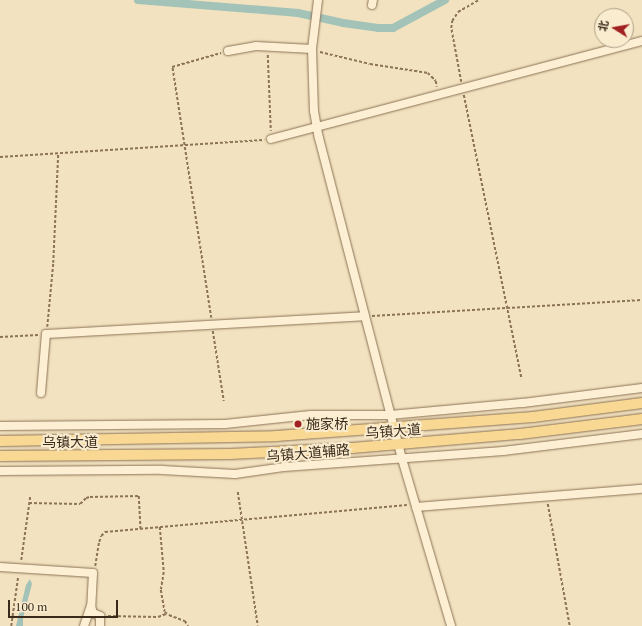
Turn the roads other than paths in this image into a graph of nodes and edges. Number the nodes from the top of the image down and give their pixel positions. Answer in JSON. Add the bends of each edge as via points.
{"nodes":[{"id":1,"x":318,"y":1,"type":"edge"},
{"id":2,"x":642,"y":41,"type":"edge"},
{"id":3,"x":312,"y":49,"type":"junction"},
{"id":4,"x":228,"y":51,"type":"road end"},
{"id":5,"x":317,"y":126,"type":"junction"},
{"id":6,"x":271,"y":139,"type":"road end"},
{"id":7,"x":364,"y":316,"type":"junction"},
{"id":8,"x":642,"y":388,"type":"edge"},
{"id":9,"x":41,"y":393,"type":"dead end"},
{"id":10,"x":642,"y":403,"type":"edge"},
{"id":11,"x":390,"y":415,"type":"junction"},
{"id":12,"x":642,"y":419,"type":"edge"},
{"id":13,"x":0,"y":426,"type":"edge"},
{"id":14,"x":394,"y":429,"type":"junction"},
{"id":15,"x":642,"y":434,"type":"edge"},
{"id":16,"x":0,"y":440,"type":"edge"},
{"id":17,"x":398,"y":444,"type":"junction"},
{"id":18,"x":0,"y":456,"type":"edge"},
{"id":19,"x":402,"y":459,"type":"junction"},
{"id":20,"x":0,"y":471,"type":"edge"},
{"id":21,"x":642,"y":489,"type":"edge"},
{"id":22,"x":416,"y":506,"type":"junction"},
{"id":23,"x":0,"y":567,"type":"edge"},
{"id":24,"x":91,"y":606,"type":"junction"},
{"id":25,"x":84,"y":626,"type":"edge"},
{"id":26,"x":100,"y":626,"type":"edge"},
{"id":27,"x":450,"y":626,"type":"edge"}],
"edges":[{"from":1,"to":3,"type":"street"},
{"from":2,"to":5,"type":"street"},
{"from":3,"to":4,"type":"street","via":[[245,47]]},
{"from":3,"to":5,"type":"street","via":[[314,111]]},
{"from":5,"to":6,"type":"street"},
{"from":5,"to":7,"type":"street"},
{"from":7,"to":9,"type":"street","via":[[46,334]]},
{"from":7,"to":11,"type":"street"},
{"from":8,"to":11,"type":"street","via":[[523,403]]},
{"from":10,"to":14,"type":"main road","name":"乌镇大道","via":[[533,417]]},
{"from":11,"to":13,"type":"street","via":[[311,415],[225,424]]},
{"from":11,"to":14,"type":"street"},
{"from":12,"to":17,"type":"main road","name":"乌镇大道","via":[[520,434]]},
{"from":14,"to":16,"type":"main road","name":"乌镇大道","via":[[233,438]]},
{"from":14,"to":17,"type":"street"},
{"from":15,"to":19,"type":"street","name":"乌镇大道辅路","via":[[503,452]]},
{"from":17,"to":18,"type":"main road","name":"乌镇大道","via":[[230,454]]},
{"from":17,"to":19,"type":"street"},
{"from":19,"to":20,"type":"street","name":"乌镇大道辅路","via":[[223,474],[162,470]]},
{"from":19,"to":22,"type":"street"},
{"from":21,"to":22,"type":"street"},
{"from":22,"to":27,"type":"street"},
{"from":23,"to":24,"type":"street","via":[[94,572]]},
{"from":24,"to":25,"type":"street"},
{"from":24,"to":26,"type":"street","via":[[93,612],[100,616]]}]}
